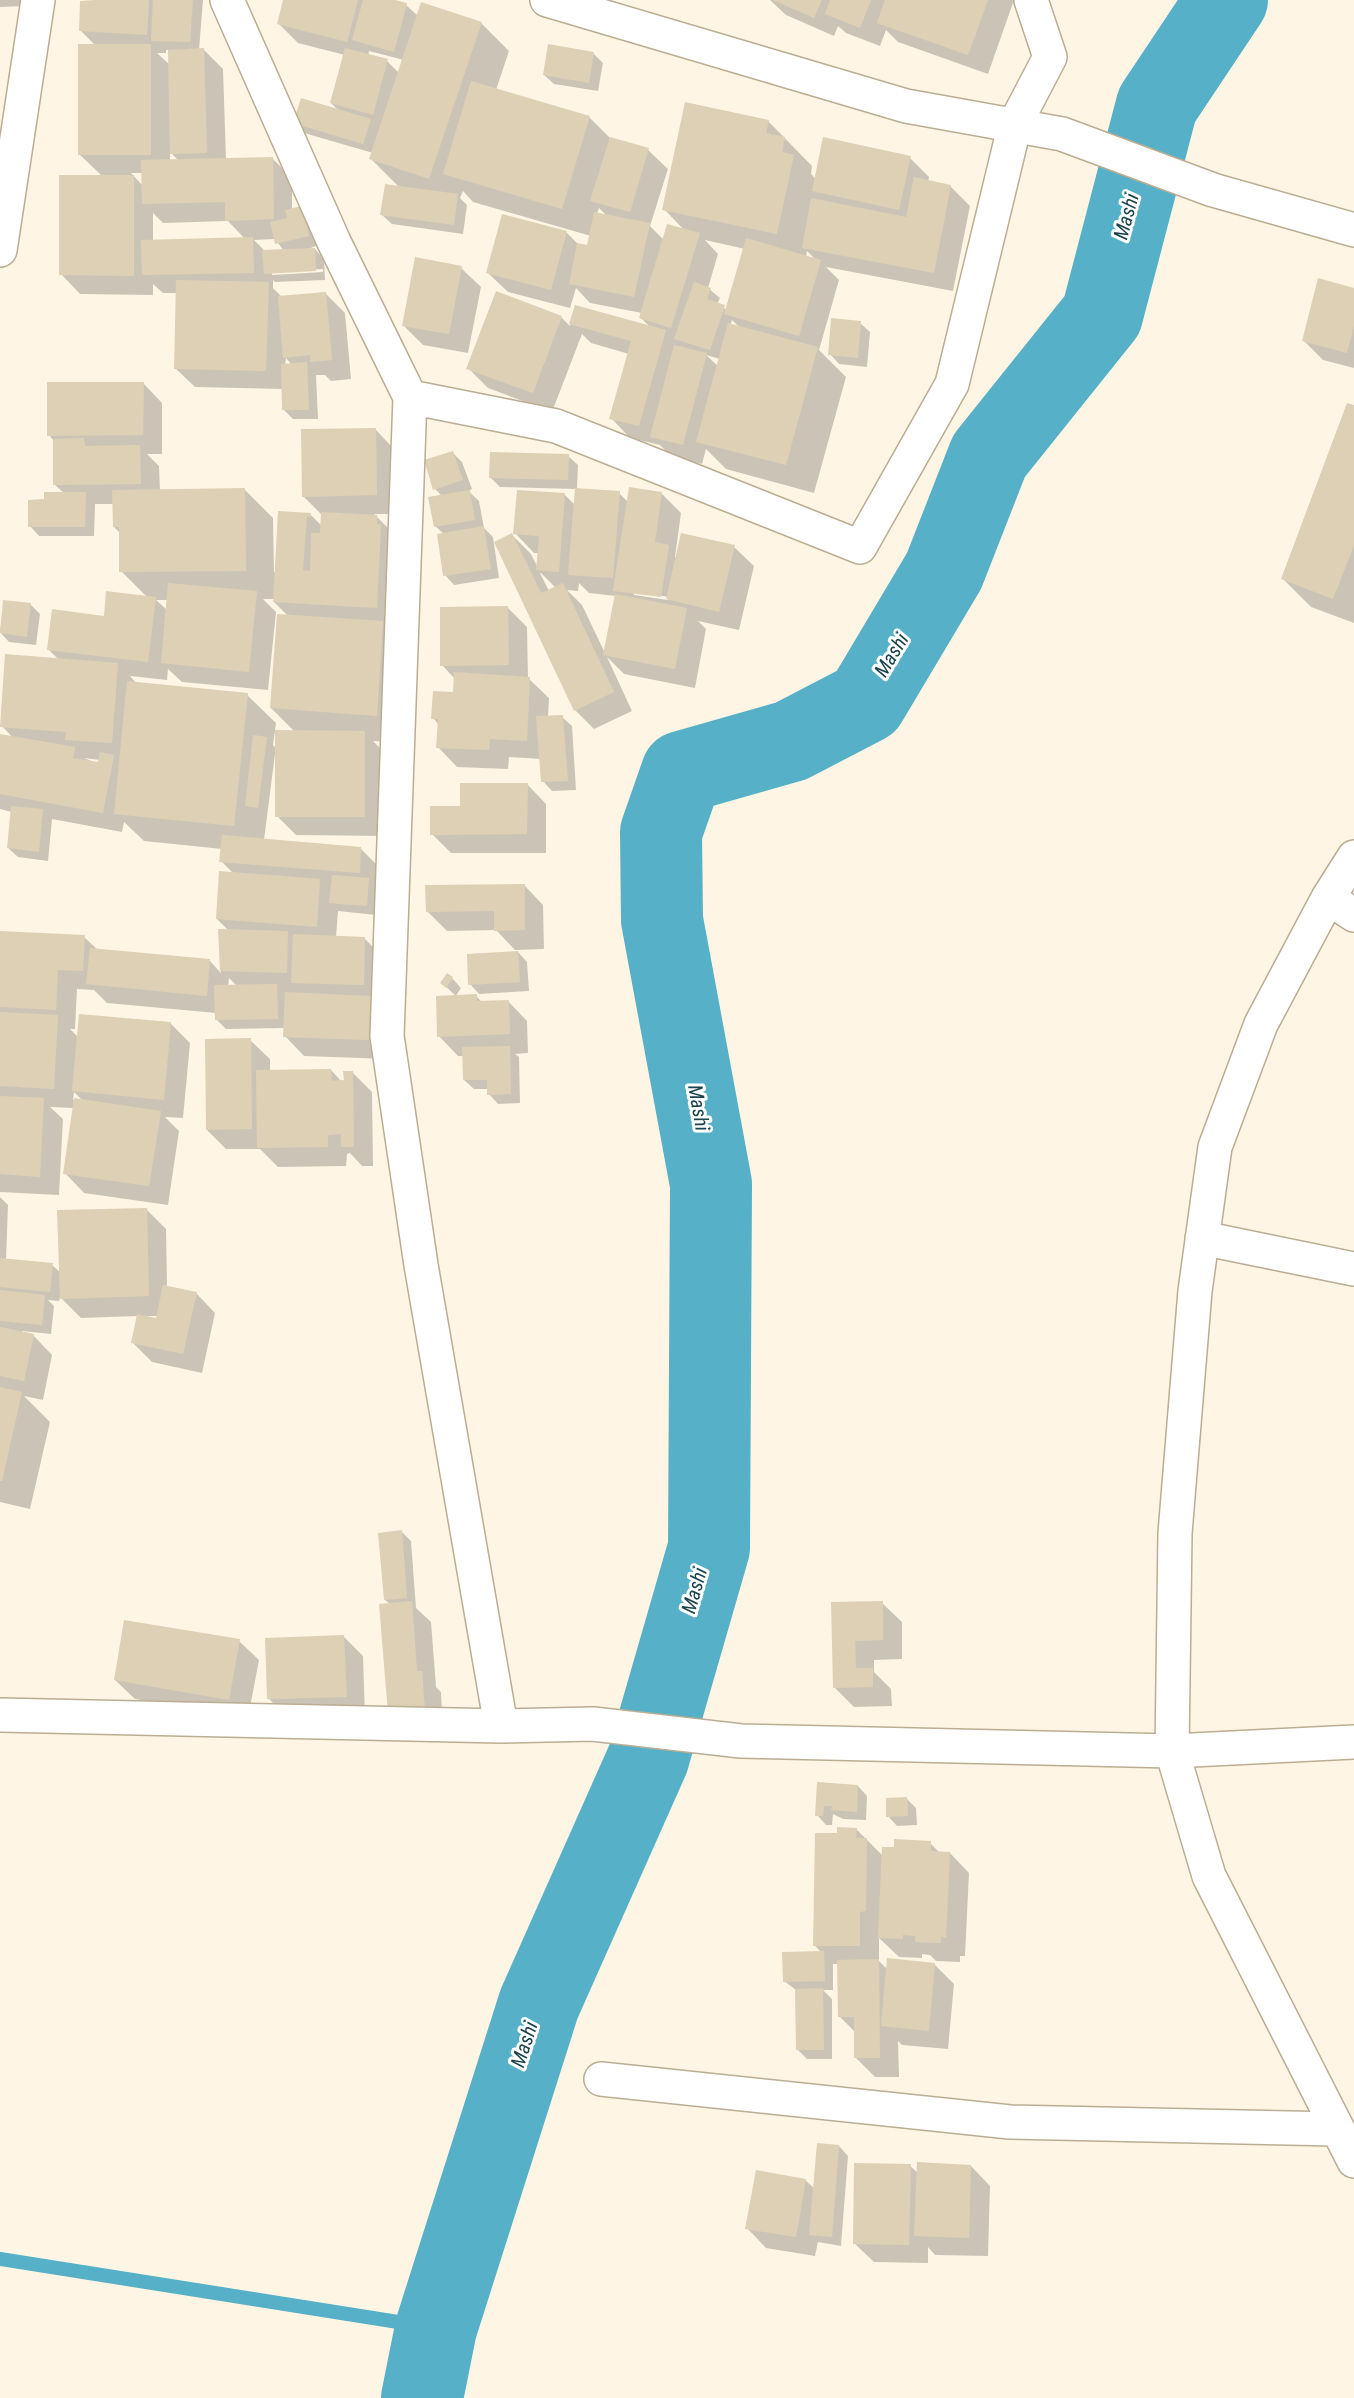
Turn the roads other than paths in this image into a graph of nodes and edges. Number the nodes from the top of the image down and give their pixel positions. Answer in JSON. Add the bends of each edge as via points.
{"nodes":[{"id":1,"x":38,"y":0,"type":"edge"},
{"id":2,"x":227,"y":0,"type":"edge"},
{"id":3,"x":548,"y":0,"type":"edge"},
{"id":4,"x":1031,"y":0,"type":"edge"},
{"id":5,"x":1015,"y":124,"type":"junction"},
{"id":6,"x":1354,"y":230,"type":"edge"},
{"id":7,"x":0,"y":249,"type":"edge"},
{"id":8,"x":410,"y":397,"type":"junction"},
{"id":9,"x":1354,"y":857,"type":"edge"},
{"id":10,"x":1341,"y":906,"type":"edge"},
{"id":11,"x":1202,"y":1238,"type":"junction"},
{"id":12,"x":1354,"y":1269,"type":"edge"},
{"id":13,"x":0,"y":1714,"type":"edge"},
{"id":14,"x":501,"y":1726,"type":"junction"},
{"id":15,"x":1354,"y":1742,"type":"edge"},
{"id":16,"x":1172,"y":1751,"type":"junction"},
{"id":17,"x":601,"y":2079,"type":"dead end"},
{"id":18,"x":1335,"y":2129,"type":"junction"},
{"id":19,"x":1354,"y":2161,"type":"edge"}],
"edges":[{"from":1,"to":7,"type":"street"},
{"from":2,"to":8,"type":"street","via":[[334,242]]},
{"from":3,"to":5,"type":"street","via":[[906,106]]},
{"from":4,"to":5,"type":"street","via":[[1050,57]]},
{"from":5,"to":6,"type":"street","via":[[1062,134],[1213,190]]},
{"from":5,"to":8,"type":"street","via":[[951,384],[860,547],[556,426]]},
{"from":8,"to":14,"type":"street","via":[[387,1036],[421,1265]]},
{"from":9,"to":10,"type":"street"},
{"from":10,"to":11,"type":"street","via":[[1261,1024],[1215,1147]]},
{"from":11,"to":12,"type":"street"},
{"from":11,"to":16,"type":"street","via":[[1175,1533]]},
{"from":13,"to":14,"type":"street"},
{"from":14,"to":16,"type":"street","via":[[593,1724],[741,1741]]},
{"from":15,"to":16,"type":"street"},
{"from":16,"to":18,"type":"street","via":[[1209,1876]]},
{"from":17,"to":18,"type":"street","via":[[1010,2122]]},
{"from":18,"to":19,"type":"street"}]}
